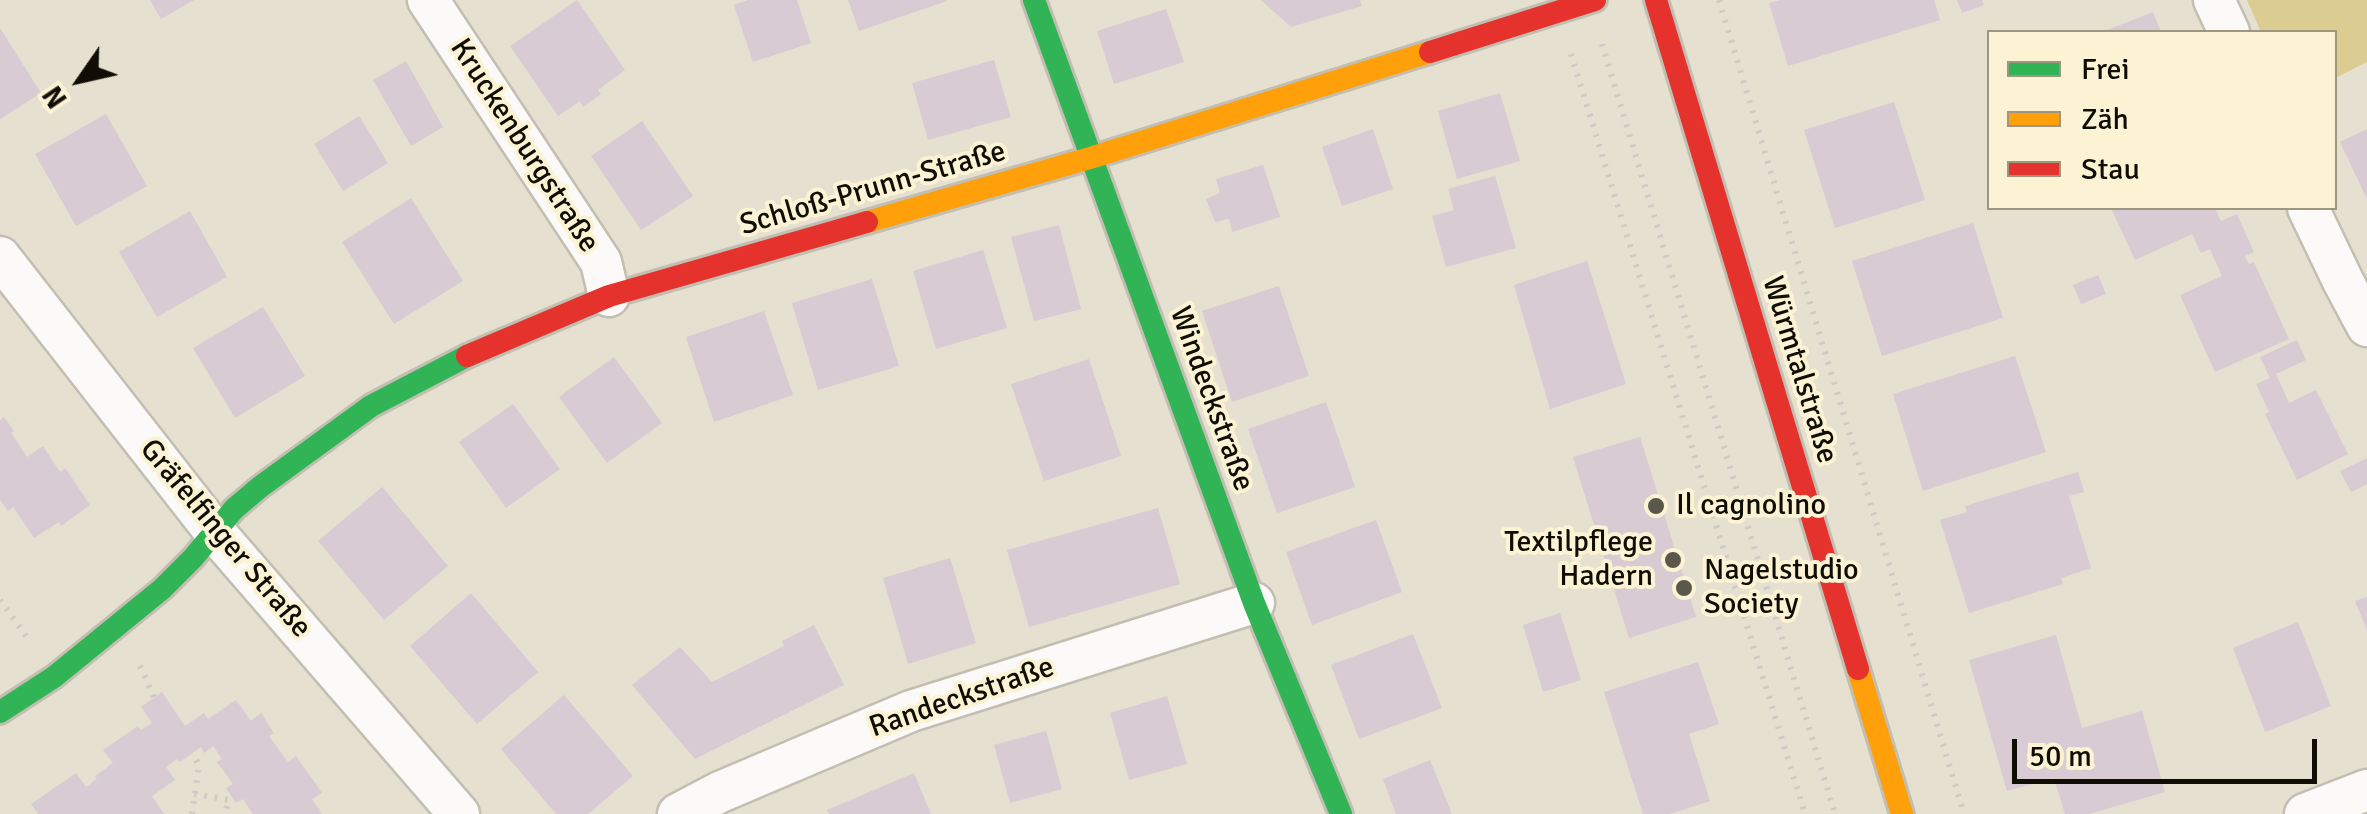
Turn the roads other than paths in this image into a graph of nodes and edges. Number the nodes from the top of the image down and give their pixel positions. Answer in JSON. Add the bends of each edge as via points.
{"nodes":[{"id":1,"x":428,"y":0,"type":"edge"},
{"id":2,"x":1034,"y":0,"type":"edge"},
{"id":3,"x":1656,"y":0,"type":"edge"},
{"id":4,"x":2214,"y":0,"type":"edge"},
{"id":5,"x":1592,"y":1,"type":"edge"},
{"id":6,"x":2227,"y":30,"type":"edge"},
{"id":7,"x":1090,"y":158,"type":"junction"},
{"id":8,"x":2309,"y":210,"type":"edge"},
{"id":9,"x":0,"y":257,"type":"edge"},
{"id":10,"x":609,"y":296,"type":"junction"},
{"id":11,"x":2367,"y":326,"type":"edge"},
{"id":12,"x":214,"y":531,"type":"junction"},
{"id":13,"x":1254,"y":603,"type":"junction"},
{"id":14,"x":0,"y":712,"type":"edge"},
{"id":15,"x":2367,"y":790,"type":"edge"},
{"id":16,"x":459,"y":814,"type":"edge"},
{"id":17,"x":678,"y":814,"type":"edge"},
{"id":18,"x":1341,"y":814,"type":"edge"},
{"id":19,"x":1902,"y":814,"type":"edge"},
{"id":20,"x":2304,"y":814,"type":"edge"}],
"edges":[{"from":1,"to":10,"type":"street","name":"Kruckenburgstraße","via":[[601,262]]},
{"from":2,"to":7,"type":"street","name":"Windeckstraße"},
{"from":3,"to":19,"type":"street","name":"Würmtalstraße"},
{"from":4,"to":6,"type":"street"},
{"from":5,"to":7,"type":"street","name":"Schloß-Prunn-Straße"},
{"from":7,"to":10,"type":"street","name":"Schloß-Prunn-Straße"},
{"from":7,"to":13,"type":"street","name":"Windeckstraße"},
{"from":8,"to":11,"type":"street"},
{"from":9,"to":12,"type":"street","name":"Gräfelfinger Straße"},
{"from":10,"to":12,"type":"street","name":"Schloß-Prunn-Straße","via":[[470,354],[371,406],[260,487]]},
{"from":12,"to":14,"type":"street","name":"Schloß-Prunn-Straße","via":[[162,590]]},
{"from":12,"to":16,"type":"street","name":"Gräfelfinger Straße"},
{"from":13,"to":17,"type":"street","name":"Randeckstraße","via":[[911,711]]},
{"from":13,"to":18,"type":"street","name":"Windeckstraße"},
{"from":15,"to":20,"type":"street"}]}
